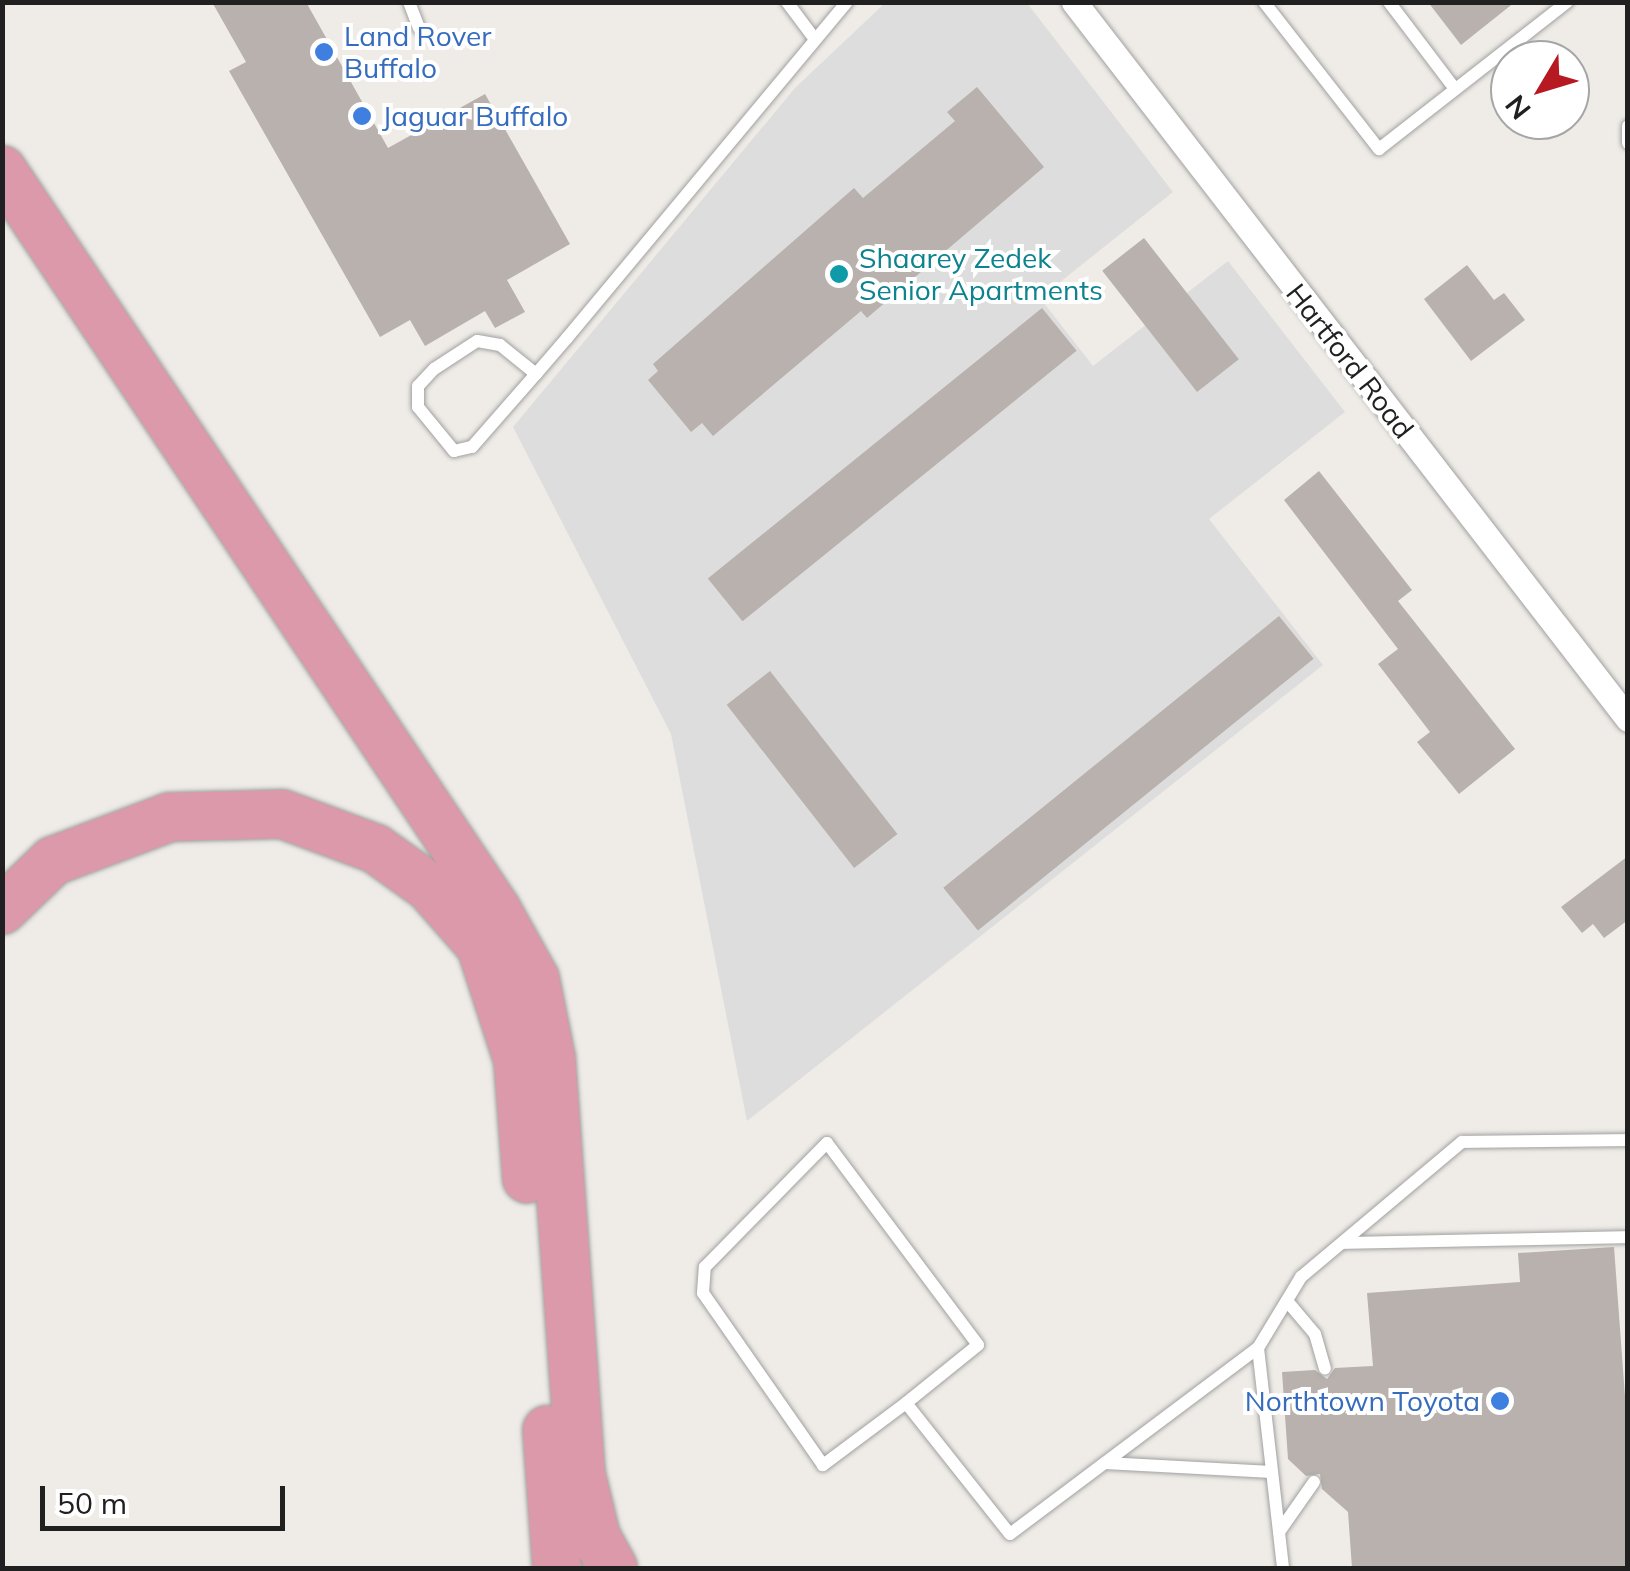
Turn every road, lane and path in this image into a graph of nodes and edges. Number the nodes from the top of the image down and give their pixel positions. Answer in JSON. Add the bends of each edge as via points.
{"nodes":[{"id":1,"x":410,"y":2,"type":"edge"},
{"id":2,"x":786,"y":2,"type":"edge"},
{"id":3,"x":847,"y":2,"type":"edge"},
{"id":4,"x":1074,"y":2,"type":"edge"},
{"id":5,"x":1264,"y":2,"type":"edge"},
{"id":6,"x":1388,"y":2,"type":"edge"},
{"id":7,"x":1567,"y":2,"type":"edge"},
{"id":8,"x":419,"y":28,"type":"dead end"},
{"id":9,"x":814,"y":38,"type":"junction"},
{"id":10,"x":1455,"y":89,"type":"junction"},
{"id":11,"x":1628,"y":126,"type":"edge"},
{"id":12,"x":1628,"y":143,"type":"edge"},
{"id":13,"x":2,"y":170,"type":"edge"},
{"id":14,"x":536,"y":374,"type":"junction"},
{"id":15,"x":1628,"y":719,"type":"edge"},
{"id":16,"x":2,"y":910,"type":"edge"},
{"id":17,"x":1628,"y":1140,"type":"edge"},
{"id":18,"x":1628,"y":1236,"type":"edge"},
{"id":19,"x":1344,"y":1243,"type":"junction"},
{"id":20,"x":1288,"y":1301,"type":"junction"},
{"id":21,"x":1258,"y":1348,"type":"junction"},
{"id":22,"x":1326,"y":1369,"type":"dead end"},
{"id":23,"x":906,"y":1403,"type":"junction"},
{"id":24,"x":1105,"y":1463,"type":"junction"},
{"id":25,"x":1272,"y":1472,"type":"junction"},
{"id":26,"x":1314,"y":1482,"type":"dead end"},
{"id":27,"x":1279,"y":1532,"type":"junction"},
{"id":28,"x":557,"y":1568,"type":"edge"},
{"id":29,"x":613,"y":1568,"type":"edge"},
{"id":30,"x":1283,"y":1568,"type":"edge"}],
"edges":[{"from":1,"to":8,"type":"lane"},
{"from":2,"to":9,"type":"lane"},
{"from":3,"to":9,"type":"lane"},
{"from":4,"to":15,"type":"street","name":"Hartford Road"},
{"from":5,"to":10,"type":"lane","via":[[1380,150]]},
{"from":6,"to":10,"type":"lane"},
{"from":7,"to":10,"type":"lane"},
{"from":9,"to":14,"type":"lane"},
{"from":11,"to":12,"type":"lane"},
{"from":13,"to":29,"type":"highway","via":[[487,895],[535,979],[552,1058],[581,1475],[596,1537]]},
{"from":14,"to":14,"type":"lane","via":[[472,446],[454,451],[418,407],[418,386],[426,377],[477,342],[500,345]]},
{"from":16,"to":28,"type":"highway","via":[[53,861],[170,817],[282,814],[376,849],[460,917],[501,994],[518,1060]]},
{"from":17,"to":19,"type":"lane","via":[[1462,1142]]},
{"from":18,"to":19,"type":"lane"},
{"from":19,"to":20,"type":"lane","via":[[1301,1277]]},
{"from":20,"to":21,"type":"lane"},
{"from":20,"to":22,"type":"lane","via":[[1314,1334]]},
{"from":21,"to":24,"type":"lane"},
{"from":21,"to":25,"type":"lane"},
{"from":23,"to":23,"type":"lane","via":[[823,1465],[703,1293],[705,1268],[827,1143],[978,1345]]},
{"from":23,"to":24,"type":"lane","via":[[1010,1534]]},
{"from":24,"to":25,"type":"lane"},
{"from":25,"to":27,"type":"lane"},
{"from":26,"to":27,"type":"lane"},
{"from":27,"to":30,"type":"lane"}]}
